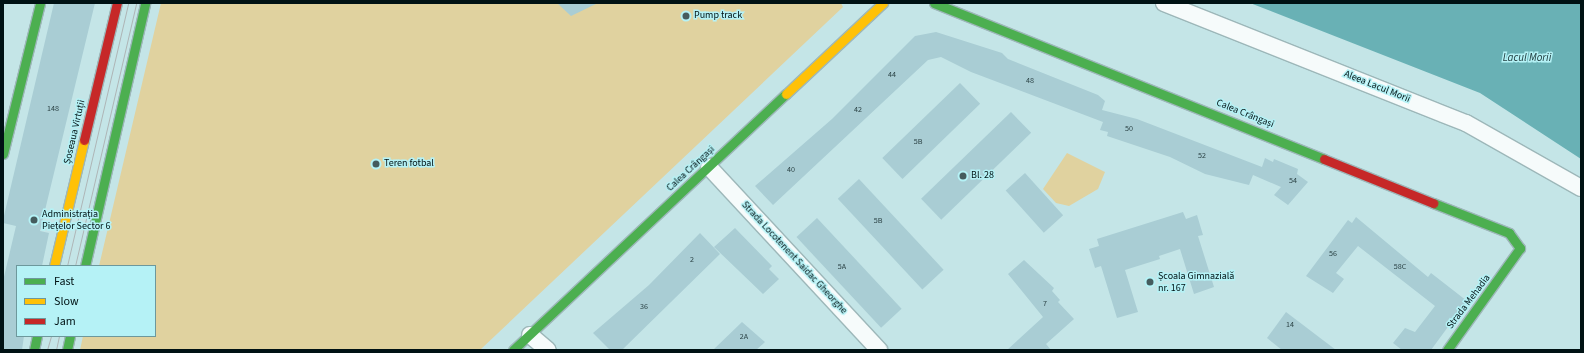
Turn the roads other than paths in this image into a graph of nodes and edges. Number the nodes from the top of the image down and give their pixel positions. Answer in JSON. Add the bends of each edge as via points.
{"nodes":[{"id":1,"x":40,"y":3,"type":"edge"},
{"id":2,"x":117,"y":3,"type":"edge"},
{"id":3,"x":144,"y":3,"type":"edge"},
{"id":4,"x":883,"y":3,"type":"edge"},
{"id":5,"x":934,"y":3,"type":"edge"},
{"id":6,"x":1164,"y":3,"type":"edge"},
{"id":7,"x":3,"y":108,"type":"edge"},
{"id":8,"x":11,"y":121,"type":"junction"},
{"id":9,"x":3,"y":154,"type":"edge"},
{"id":10,"x":708,"y":167,"type":"junction"},
{"id":11,"x":1581,"y":188,"type":"edge"},
{"id":12,"x":54,"y":265,"type":"edge"},
{"id":13,"x":85,"y":265,"type":"edge"},
{"id":14,"x":1510,"y":267,"type":"joint"},
{"id":15,"x":530,"y":334,"type":"junction"},
{"id":16,"x":37,"y":337,"type":"edge"},
{"id":17,"x":70,"y":337,"type":"edge"},
{"id":18,"x":34,"y":350,"type":"edge"},
{"id":19,"x":67,"y":350,"type":"edge"},
{"id":20,"x":513,"y":350,"type":"edge"},
{"id":21,"x":548,"y":350,"type":"edge"},
{"id":22,"x":879,"y":350,"type":"edge"},
{"id":23,"x":1446,"y":350,"type":"edge"}],
"edges":[{"from":1,"to":8,"type":"street"},
{"from":2,"to":12,"type":"street","name":"Șoseaua Virtuții"},
{"from":3,"to":13,"type":"street"},
{"from":4,"to":10,"type":"street","name":"Calea Crângași"},
{"from":5,"to":14,"type":"street","name":"Calea Crângași","via":[[1510,233],[1520,248]]},
{"from":6,"to":11,"type":"street","name":"Aleea Lacul Morii","via":[[1466,123]]},
{"from":7,"to":8,"type":"street"},
{"from":8,"to":9,"type":"street"},
{"from":10,"to":15,"type":"street","name":"Calea Crângași"},
{"from":10,"to":22,"type":"street","name":"Strada Locotenent Saidac Gheorghe"},
{"from":14,"to":23,"type":"street","name":"Strada Mehadia"},
{"from":15,"to":20,"type":"street","name":"Calea Crângași"},
{"from":15,"to":21,"type":"street"},
{"from":16,"to":18,"type":"street"},
{"from":17,"to":19,"type":"street"}]}
